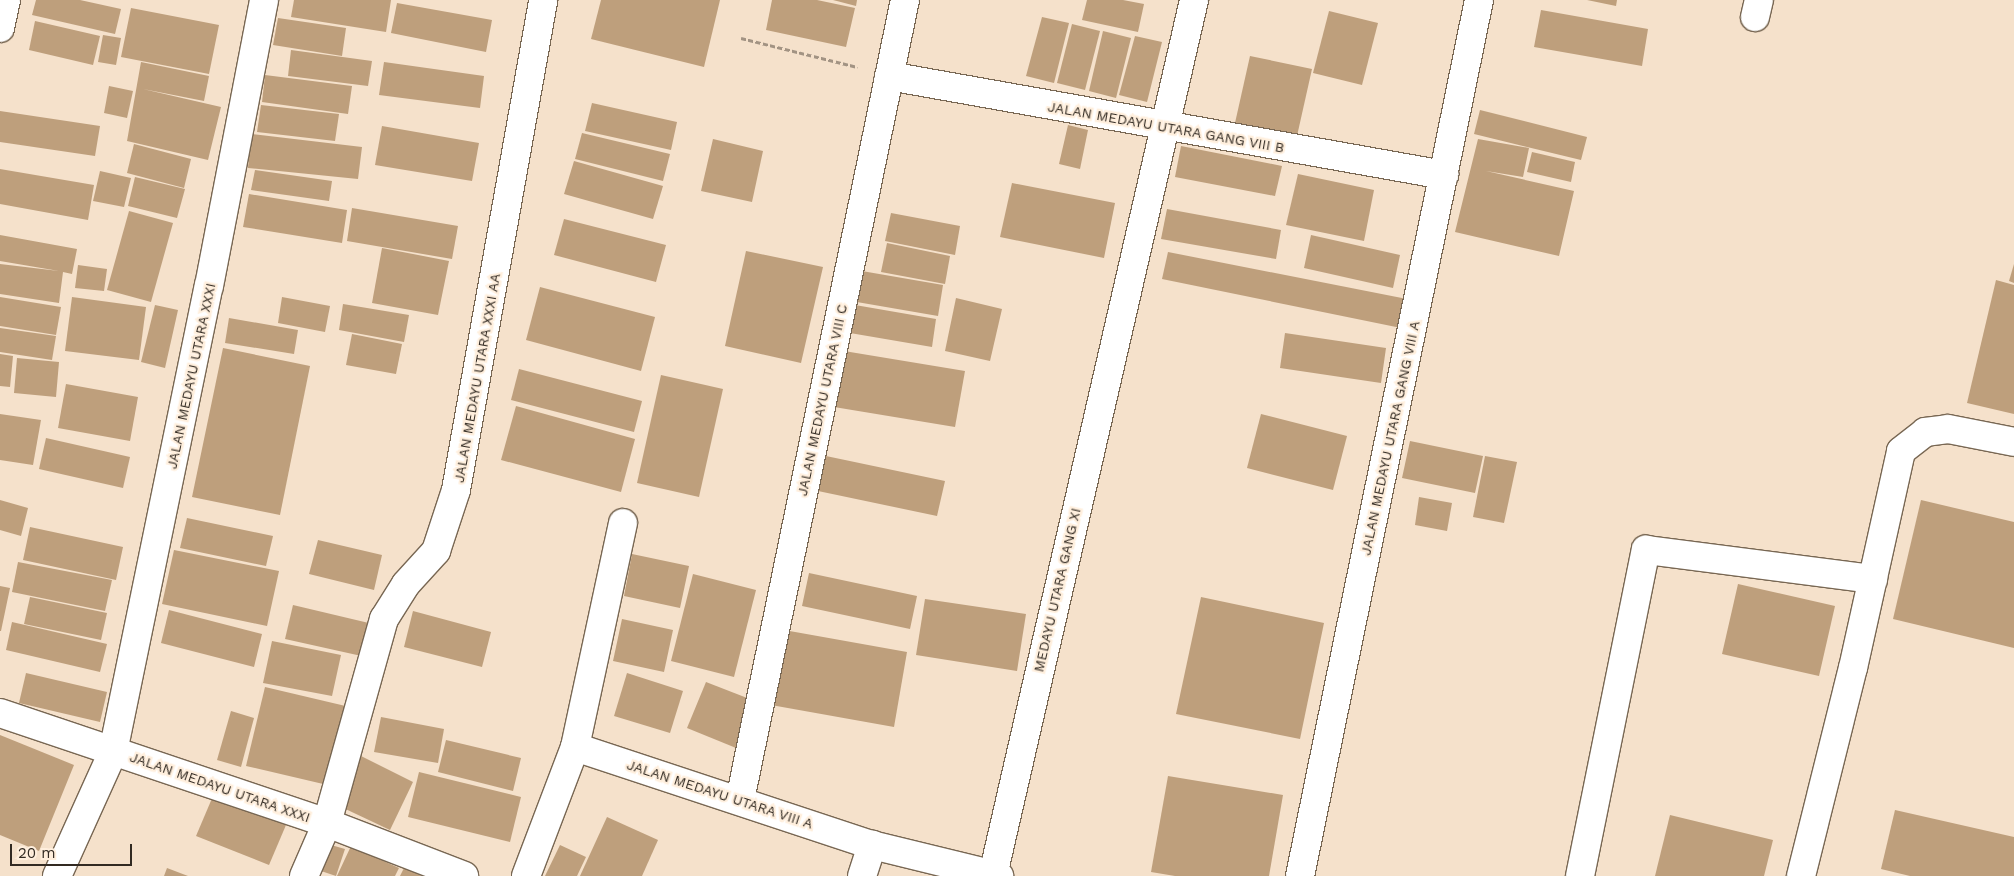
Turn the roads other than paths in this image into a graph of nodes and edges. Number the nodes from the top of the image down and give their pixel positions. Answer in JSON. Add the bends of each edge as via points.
{"nodes":[{"id":1,"x":6,"y":0,"type":"edge"},
{"id":2,"x":264,"y":0,"type":"edge"},
{"id":3,"x":543,"y":0,"type":"edge"},
{"id":4,"x":905,"y":0,"type":"edge"},
{"id":5,"x":1194,"y":0,"type":"edge"},
{"id":6,"x":1479,"y":0,"type":"edge"},
{"id":7,"x":0,"y":28,"type":"edge"},
{"id":8,"x":889,"y":76,"type":"junction"},
{"id":9,"x":1167,"y":128,"type":"junction"},
{"id":10,"x":1444,"y":175,"type":"junction"},
{"id":11,"x":2014,"y":442,"type":"edge"},
{"id":12,"x":624,"y":523,"type":"dead end"},
{"id":13,"x":1873,"y":579,"type":"junction"},
{"id":14,"x":0,"y":713,"type":"edge"},
{"id":15,"x":575,"y":747,"type":"junction"},
{"id":16,"x":113,"y":752,"type":"junction"},
{"id":17,"x":740,"y":800,"type":"junction"},
{"id":18,"x":327,"y":823,"type":"junction"},
{"id":19,"x":872,"y":845,"type":"junction"},
{"id":20,"x":996,"y":875,"type":"edge"},
{"id":21,"x":57,"y":876,"type":"edge"},
{"id":22,"x":304,"y":876,"type":"edge"},
{"id":23,"x":464,"y":876,"type":"edge"},
{"id":24,"x":526,"y":876,"type":"edge"},
{"id":25,"x":862,"y":876,"type":"edge"},
{"id":26,"x":1300,"y":876,"type":"edge"},
{"id":27,"x":1580,"y":876,"type":"edge"},
{"id":28,"x":1800,"y":876,"type":"edge"}],
"edges":[{"from":1,"to":7,"type":"street"},
{"from":2,"to":16,"type":"street","name":"JALAN MEDAYU UTARA XXXI"},
{"from":3,"to":18,"type":"street","name":"JALAN MEDAYU UTARA XXXI AA","via":[[456,490],[436,551],[406,584],[384,619]]},
{"from":4,"to":8,"type":"street","name":"JALAN MEDAYU UTARA VIII C"},
{"from":5,"to":9,"type":"street","name":"MEDAYU UTARA GANG XI"},
{"from":6,"to":10,"type":"street","name":"JALAN MEDAYU UTARA GANG VIII A"},
{"from":8,"to":9,"type":"street","name":"JALAN MEDAYU UTARA GANG VIII B"},
{"from":8,"to":17,"type":"street","name":"JALAN MEDAYU UTARA VIII C"},
{"from":9,"to":10,"type":"street","name":"JALAN MEDAYU UTARA GANG VIII B"},
{"from":9,"to":20,"type":"street","name":"MEDAYU UTARA GANG XI","via":[[1122,304]]},
{"from":10,"to":26,"type":"street","name":"JALAN MEDAYU UTARA GANG VIII A"},
{"from":11,"to":13,"type":"street","via":[[1948,429],[1925,432],[1901,451]]},
{"from":12,"to":15,"type":"street"},
{"from":13,"to":27,"type":"street","via":[[1646,550]]},
{"from":13,"to":28,"type":"street"},
{"from":14,"to":16,"type":"street"},
{"from":15,"to":17,"type":"street","name":"JALAN MEDAYU UTARA VIII A"},
{"from":15,"to":24,"type":"street"},
{"from":16,"to":18,"type":"street","name":"JALAN MEDAYU UTARA XXXI"},
{"from":16,"to":21,"type":"street","name":"JALAN MEDAYU UTARA XXXI"},
{"from":17,"to":19,"type":"street","name":"JALAN MEDAYU UTARA VIII A"},
{"from":18,"to":22,"type":"street","name":"JALAN MEDAYU UTARA XXXI AA"},
{"from":18,"to":23,"type":"street","name":"JALAN MEDAYU UTARA XXXI"},
{"from":19,"to":20,"type":"street","name":"JALAN MEDAYU UTARA VIII A"},
{"from":19,"to":25,"type":"street"}]}
